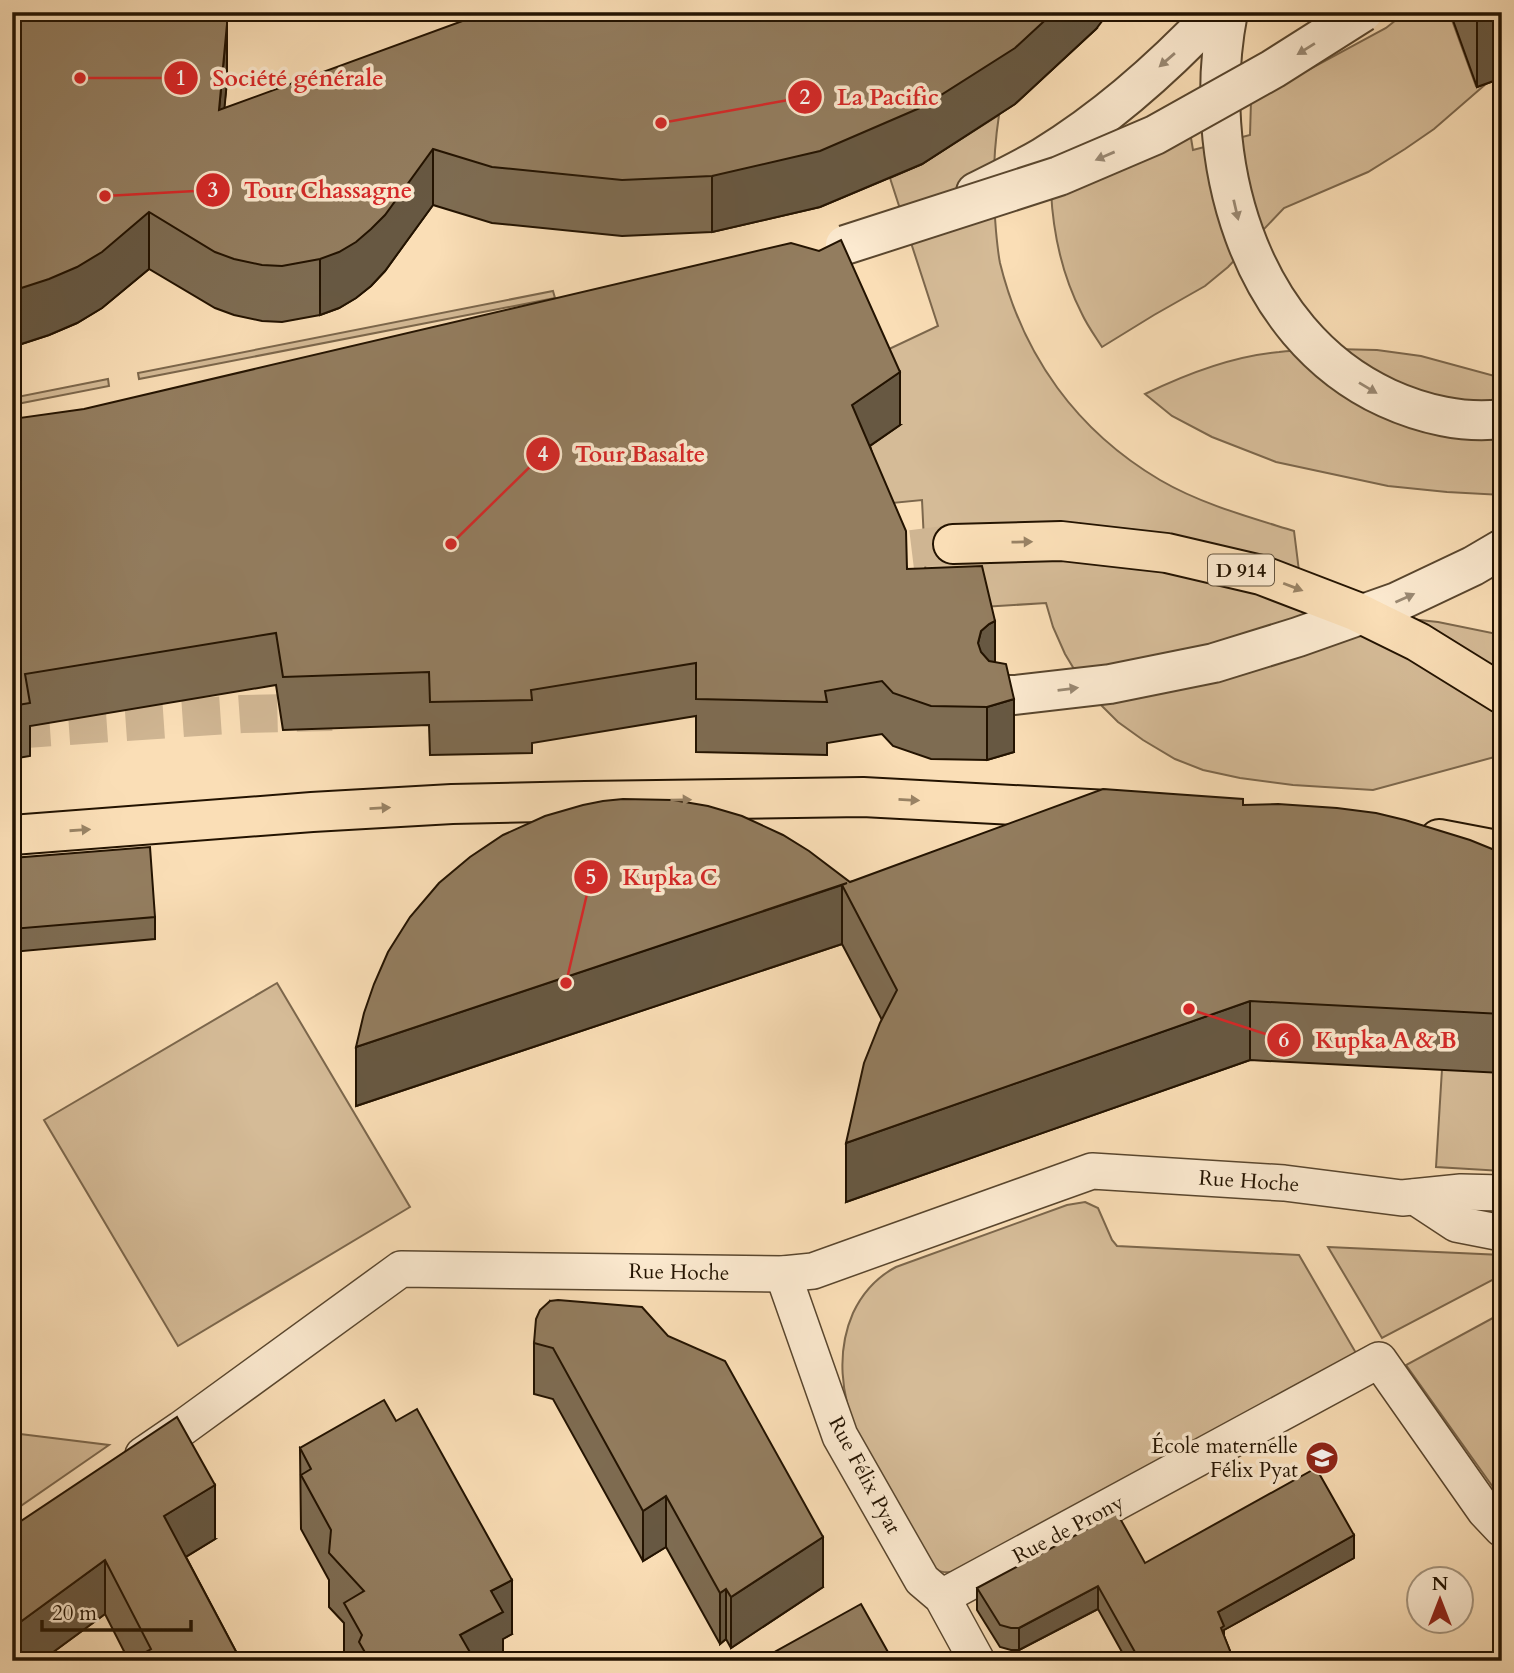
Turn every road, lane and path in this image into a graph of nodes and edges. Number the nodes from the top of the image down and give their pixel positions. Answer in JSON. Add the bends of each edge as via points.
{"nodes":[{"id":1,"x":1216,"y":12,"type":"edge"},
{"id":2,"x":1228,"y":12,"type":"edge"},
{"id":3,"x":1363,"y":12,"type":"edge"},
{"id":4,"x":845,"y":245,"type":"junction"},
{"id":5,"x":807,"y":256,"type":"edge"},
{"id":6,"x":1502,"y":419,"type":"edge"},
{"id":7,"x":953,"y":544,"type":"tunnel mouth"},
{"id":8,"x":1502,"y":549,"type":"edge"},
{"id":9,"x":1502,"y":694,"type":"edge"},
{"id":10,"x":1000,"y":695,"type":"edge"},
{"id":11,"x":1147,"y":812,"type":"edge"},
{"id":12,"x":12,"y":835,"type":"edge"},
{"id":13,"x":1408,"y":835,"type":"edge"},
{"id":14,"x":1502,"y":851,"type":"edge"},
{"id":15,"x":1502,"y":1193,"type":"edge"},
{"id":16,"x":1415,"y":1197,"type":"junction"},
{"id":17,"x":1502,"y":1233,"type":"edge"},
{"id":18,"x":783,"y":1274,"type":"junction"},
{"id":19,"x":118,"y":1472,"type":"edge"},
{"id":20,"x":1502,"y":1529,"type":"edge"},
{"id":21,"x":943,"y":1597,"type":"junction"},
{"id":22,"x":977,"y":1661,"type":"edge"}],
"edges":[{"from":1,"to":4,"type":"street","one_way":true,"bridge":true,"via":[[1103,116],[1043,157],[969,196]]},
{"from":2,"to":6,"type":"street","one_way":true,"via":[[1220,95],[1238,221],[1265,282],[1300,334],[1345,373],[1405,407],[1466,419]]},
{"from":3,"to":4,"type":"street","one_way":true,"bridge":true,"via":[[1155,135],[1059,176]]},
{"from":4,"to":5,"type":"street"},
{"from":7,"to":9,"type":"main road","number":"D 914","one_way":true,"via":[[1061,541],[1167,553],[1261,575],[1355,611],[1418,642]]},
{"from":10,"to":8,"type":"street","one_way":true,"via":[[1110,684],[1214,663],[1397,602]]},
{"from":12,"to":11,"type":"main road","one_way":true,"via":[[410,807],[585,801],[863,797]]},
{"from":13,"to":14,"type":"main road"},
{"from":15,"to":16,"type":"street","name":"Rue Hoche"},
{"from":16,"to":17,"type":"street","via":[[1456,1224]]},
{"from":16,"to":18,"type":"street","name":"Rue Hoche","via":[[1284,1182],[1092,1171],[813,1271]]},
{"from":18,"to":19,"type":"street","name":"Rue Hoche","via":[[401,1269]]},
{"from":18,"to":21,"type":"street","name":"Rue Félix Pyat","via":[[840,1436],[922,1580]]},
{"from":20,"to":21,"type":"street","name":"Rue de Prony","via":[[1378,1360]]},
{"from":21,"to":22,"type":"street","name":"Rue Félix Pyat"}]}
